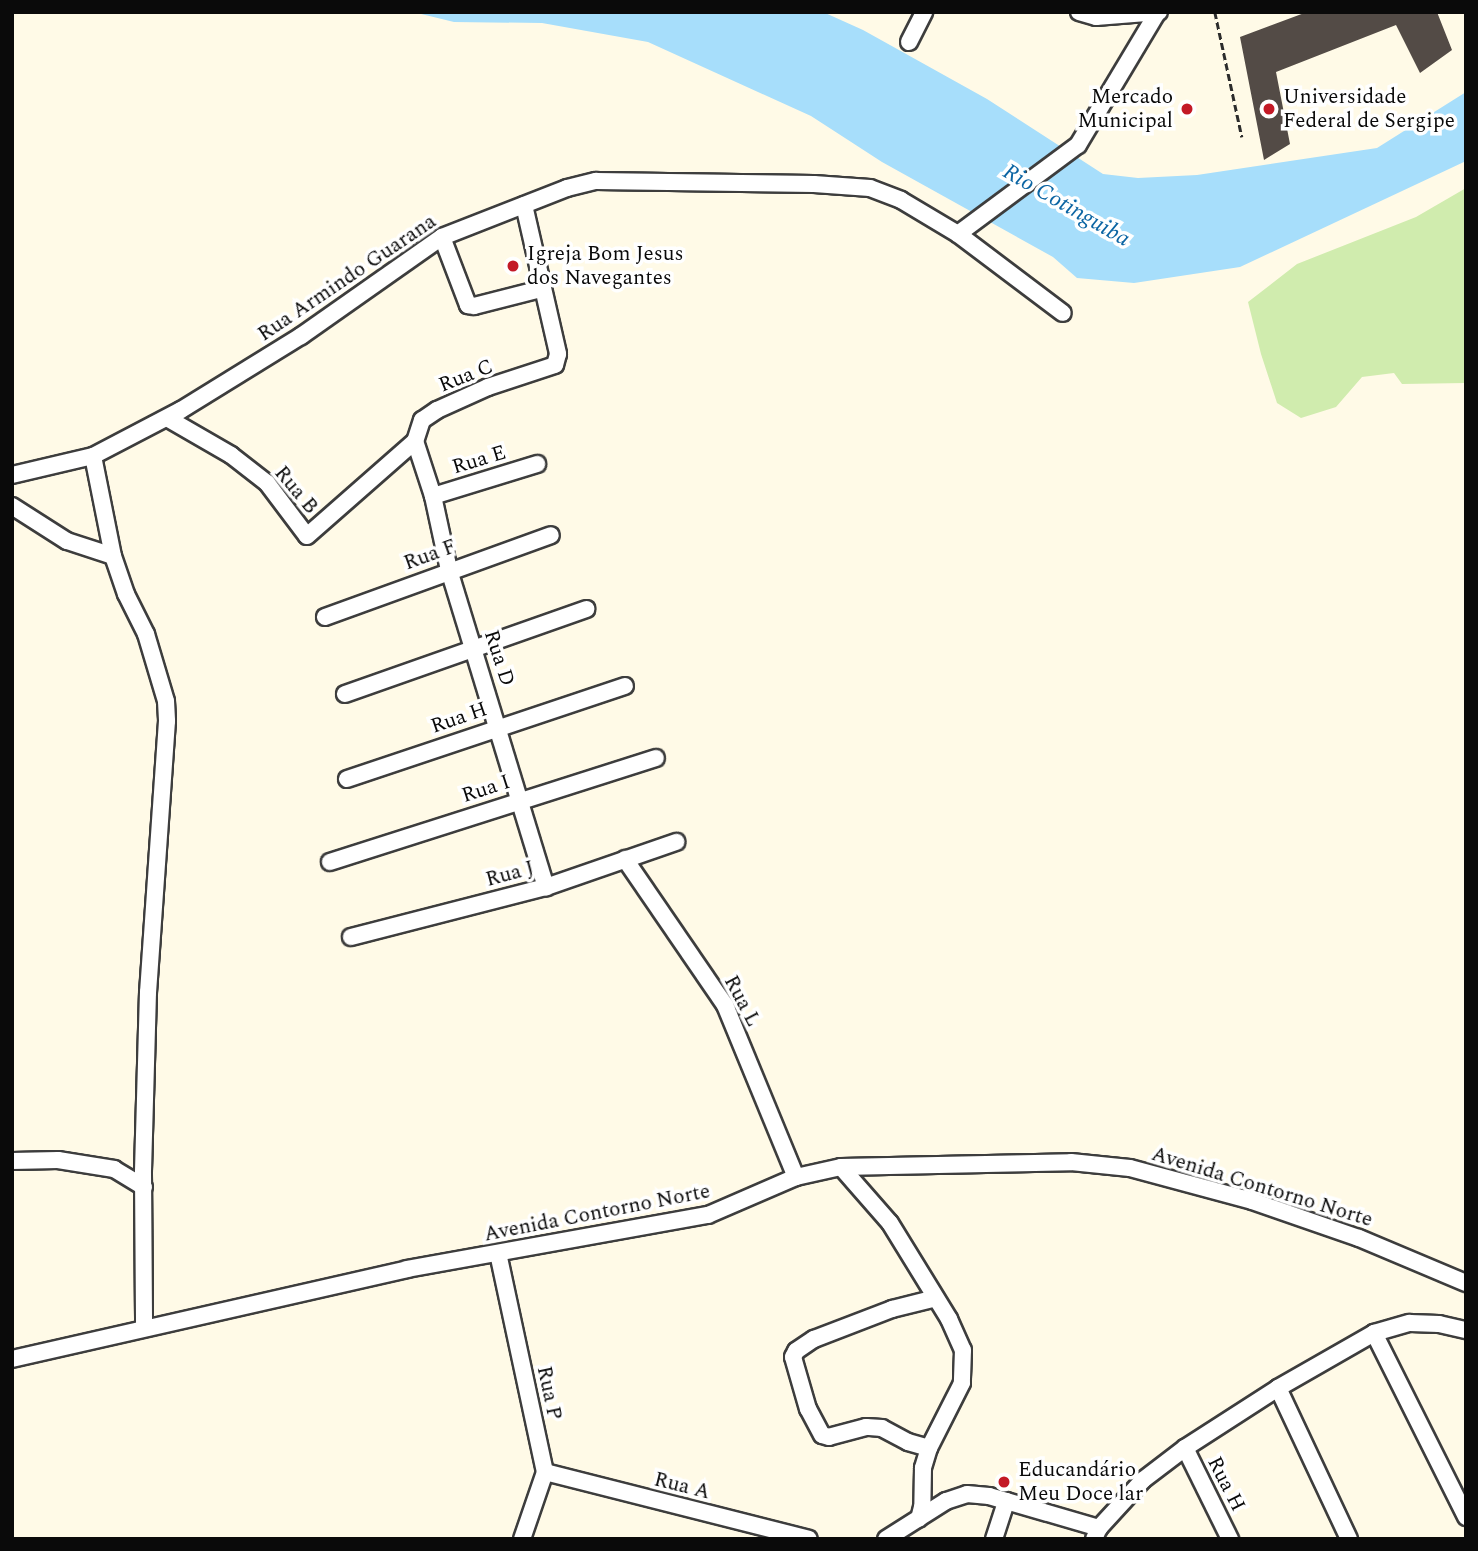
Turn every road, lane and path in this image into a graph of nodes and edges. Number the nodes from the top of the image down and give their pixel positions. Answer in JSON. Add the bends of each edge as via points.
{"nodes":[{"id":1,"x":924,"y":12,"type":"edge"},
{"id":2,"x":1079,"y":12,"type":"edge"},
{"id":3,"x":1215,"y":12,"type":"edge"},
{"id":4,"x":1158,"y":13,"type":"edge"},
{"id":5,"x":1095,"y":15,"type":"edge"},
{"id":6,"x":909,"y":42,"type":"dead end"},
{"id":7,"x":1242,"y":137,"type":"dead end"},
{"id":8,"x":524,"y":205,"type":"junction"},
{"id":9,"x":958,"y":234,"type":"junction"},
{"id":10,"x":442,"y":237,"type":"junction"},
{"id":11,"x":541,"y":289,"type":"junction"},
{"id":12,"x":1063,"y":313,"type":"dead end"},
{"id":13,"x":167,"y":418,"type":"junction"},
{"id":14,"x":415,"y":441,"type":"junction"},
{"id":15,"x":93,"y":456,"type":"junction"},
{"id":16,"x":537,"y":464,"type":"dead end"},
{"id":17,"x":12,"y":475,"type":"edge"},
{"id":18,"x":433,"y":496,"type":"junction"},
{"id":19,"x":12,"y":506,"type":"edge"},
{"id":20,"x":551,"y":535,"type":"dead end"},
{"id":21,"x":113,"y":556,"type":"junction"},
{"id":22,"x":449,"y":570,"type":"junction"},
{"id":23,"x":586,"y":609,"type":"dead end"},
{"id":24,"x":325,"y":617,"type":"dead end"},
{"id":25,"x":474,"y":648,"type":"junction"},
{"id":26,"x":625,"y":686,"type":"dead end"},
{"id":27,"x":345,"y":694,"type":"dead end"},
{"id":28,"x":499,"y":727,"type":"junction"},
{"id":29,"x":656,"y":758,"type":"dead end"},
{"id":30,"x":347,"y":779,"type":"dead end"},
{"id":31,"x":521,"y":800,"type":"junction"},
{"id":32,"x":676,"y":842,"type":"dead end"},
{"id":33,"x":625,"y":859,"type":"junction"},
{"id":34,"x":330,"y":862,"type":"dead end"},
{"id":35,"x":545,"y":887,"type":"junction"},
{"id":36,"x":351,"y":937,"type":"dead end"},
{"id":37,"x":12,"y":1161,"type":"edge"},
{"id":38,"x":841,"y":1167,"type":"junction"},
{"id":39,"x":796,"y":1177,"type":"junction"},
{"id":40,"x":144,"y":1187,"type":"junction"},
{"id":41,"x":498,"y":1253,"type":"junction"},
{"id":42,"x":1466,"y":1283,"type":"edge"},
{"id":43,"x":936,"y":1298,"type":"junction"},
{"id":44,"x":144,"y":1328,"type":"junction"},
{"id":45,"x":1466,"y":1330,"type":"edge"},
{"id":46,"x":1374,"y":1333,"type":"junction"},
{"id":47,"x":12,"y":1359,"type":"edge"},
{"id":48,"x":1278,"y":1388,"type":"junction"},
{"id":49,"x":929,"y":1448,"type":"junction"},
{"id":50,"x":1185,"y":1448,"type":"junction"},
{"id":51,"x":545,"y":1472,"type":"junction"},
{"id":52,"x":1006,"y":1501,"type":"junction"},
{"id":53,"x":1466,"y":1517,"type":"edge"},
{"id":54,"x":919,"y":1518,"type":"junction"},
{"id":55,"x":1097,"y":1533,"type":"edge"},
{"id":56,"x":773,"y":1535,"type":"edge"},
{"id":57,"x":891,"y":1537,"type":"edge"},
{"id":58,"x":523,"y":1539,"type":"edge"},
{"id":59,"x":809,"y":1539,"type":"edge"},
{"id":60,"x":995,"y":1539,"type":"edge"},
{"id":61,"x":1230,"y":1539,"type":"edge"},
{"id":62,"x":1349,"y":1539,"type":"edge"}],
"edges":[{"from":1,"to":6,"type":"street"},
{"from":2,"to":5,"type":"street"},
{"from":3,"to":7,"type":"path"},
{"from":4,"to":5,"type":"street"},
{"from":4,"to":9,"type":"street","via":[[1083,139]]},
{"from":8,"to":9,"type":"street","name":"Rua Armindo Guarana","via":[[596,181],[844,185],[888,194]]},
{"from":8,"to":10,"type":"street","name":"Rua Armindo Guarana"},
{"from":8,"to":11,"type":"street"},
{"from":9,"to":12,"type":"street","name":"Rua Armindo Guarana"},
{"from":10,"to":11,"type":"street","via":[[468,305]]},
{"from":10,"to":13,"type":"street","name":"Rua Armindo Guarana","via":[[301,336]]},
{"from":11,"to":14,"type":"street","name":"Rua C","via":[[558,354],[555,365],[437,410],[418,426]]},
{"from":13,"to":14,"type":"street","name":"Rua B","via":[[231,455],[267,483],[307,536]]},
{"from":13,"to":15,"type":"street","name":"Rua Armindo Guarana"},
{"from":14,"to":18,"type":"street","name":"Rua D"},
{"from":15,"to":17,"type":"street","name":"Rua Armindo Guarana"},
{"from":15,"to":21,"type":"street"},
{"from":16,"to":18,"type":"street","name":"Rua E"},
{"from":18,"to":22,"type":"street","name":"Rua D"},
{"from":19,"to":21,"type":"street","via":[[67,541]]},
{"from":20,"to":22,"type":"street","name":"Rua F"},
{"from":21,"to":40,"type":"street","via":[[146,634],[166,701],[167,721],[148,992]]},
{"from":22,"to":24,"type":"street","name":"Rua F"},
{"from":22,"to":25,"type":"street","name":"Rua D"},
{"from":23,"to":25,"type":"street"},
{"from":25,"to":27,"type":"street"},
{"from":25,"to":28,"type":"street","name":"Rua D"},
{"from":26,"to":28,"type":"street","name":"Rua H"},
{"from":28,"to":30,"type":"street","name":"Rua H"},
{"from":28,"to":31,"type":"street","name":"Rua D"},
{"from":29,"to":31,"type":"street","name":"Rua I"},
{"from":31,"to":34,"type":"street","name":"Rua I"},
{"from":31,"to":35,"type":"street","name":"Rua D"},
{"from":32,"to":33,"type":"street","name":"Rua J"},
{"from":33,"to":35,"type":"street","name":"Rua J"},
{"from":33,"to":39,"type":"street","name":"Rua L","via":[[725,1005]]},
{"from":35,"to":36,"type":"street","name":"Rua J"},
{"from":37,"to":40,"type":"street","via":[[58,1160],[114,1169]]},
{"from":38,"to":39,"type":"street","name":"Avenida Contorno Norte"},
{"from":38,"to":42,"type":"street","name":"Avenida Contorno Norte","via":[[1071,1162],[1130,1168],[1264,1205]]},
{"from":38,"to":43,"type":"street","via":[[890,1223]]},
{"from":39,"to":41,"type":"street","name":"Avenida Contorno Norte","via":[[708,1215]]},
{"from":40,"to":44,"type":"street"},
{"from":41,"to":44,"type":"street","name":"Avenida Contorno Norte"},
{"from":41,"to":51,"type":"street","name":"Rua P"},
{"from":43,"to":49,"type":"street","via":[[963,1350],[964,1370],[957,1398]]},
{"from":43,"to":49,"type":"street","via":[[892,1309],[814,1339],[793,1357],[808,1409],[822,1435],[882,1428]]},
{"from":44,"to":47,"type":"street","name":"Avenida Contorno Norte"},
{"from":45,"to":46,"type":"street","via":[[1410,1323]]},
{"from":46,"to":48,"type":"street"},
{"from":46,"to":53,"type":"street"},
{"from":48,"to":50,"type":"street"},
{"from":48,"to":62,"type":"street"},
{"from":49,"to":54,"type":"street"},
{"from":50,"to":55,"type":"street","via":[[1143,1480]]},
{"from":50,"to":61,"type":"street","name":"Rua H"},
{"from":51,"to":56,"type":"street","name":"Rua A"},
{"from":51,"to":58,"type":"street"},
{"from":52,"to":54,"type":"street","via":[[959,1495]]},
{"from":52,"to":55,"type":"street"},
{"from":52,"to":60,"type":"street"},
{"from":54,"to":57,"type":"street"},
{"from":56,"to":59,"type":"street","name":"Rua A"}]}
